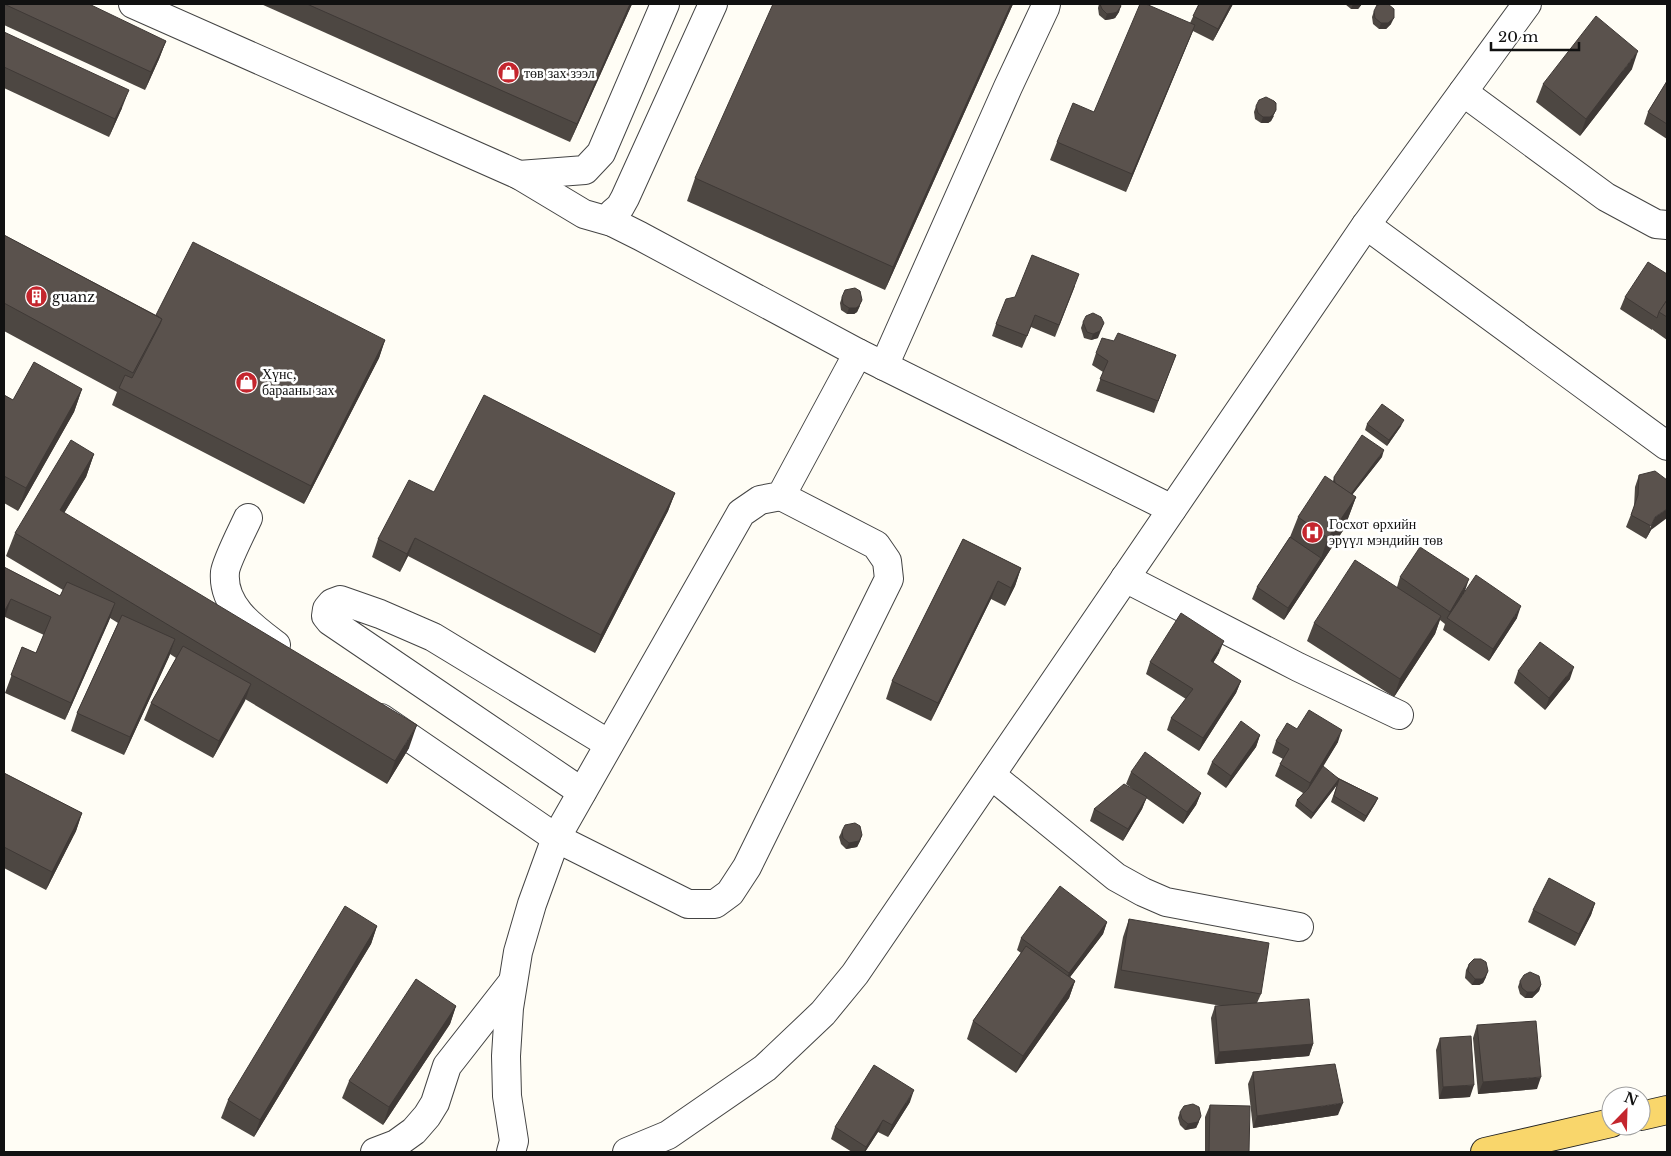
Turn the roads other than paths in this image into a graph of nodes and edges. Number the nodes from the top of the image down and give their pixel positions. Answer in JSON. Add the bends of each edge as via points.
{"nodes":[{"id":1,"x":133,"y":4,"type":"edge"},
{"id":2,"x":665,"y":4,"type":"edge"},
{"id":3,"x":713,"y":4,"type":"edge"},
{"id":4,"x":1046,"y":4,"type":"edge"},
{"id":5,"x":1523,"y":5,"type":"edge"},
{"id":6,"x":1463,"y":92,"type":"junction"},
{"id":7,"x":519,"y":175,"type":"junction"},
{"id":8,"x":612,"y":222,"type":"junction"},
{"id":9,"x":1366,"y":225,"type":"junction"},
{"id":10,"x":1667,"y":225,"type":"edge"},
{"id":11,"x":858,"y":353,"type":"junction"},
{"id":12,"x":884,"y":366,"type":"junction"},
{"id":13,"x":1667,"y":446,"type":"edge"},
{"id":14,"x":781,"y":496,"type":"junction"},
{"id":15,"x":1172,"y":509,"type":"junction"},
{"id":16,"x":248,"y":518,"type":"dead end"},
{"id":17,"x":1125,"y":578,"type":"junction"},
{"id":18,"x":294,"y":658,"type":"edge"},
{"id":19,"x":359,"y":703,"type":"edge"},
{"id":20,"x":1399,"y":715,"type":"dead end"},
{"id":21,"x":610,"y":744,"type":"junction"},
{"id":22,"x":991,"y":775,"type":"junction"},
{"id":23,"x":582,"y":792,"type":"junction"},
{"id":24,"x":556,"y":838,"type":"junction"},
{"id":25,"x":1299,"y":928,"type":"dead end"},
{"id":26,"x":513,"y":982,"type":"junction"},
{"id":27,"x":1667,"y":1110,"type":"edge"},
{"id":28,"x":1651,"y":1114,"type":"edge"},
{"id":29,"x":1601,"y":1125,"type":"edge"},
{"id":30,"x":670,"y":1144,"type":"edge"},
{"id":31,"x":517,"y":1148,"type":"edge"},
{"id":32,"x":375,"y":1152,"type":"edge"},
{"id":33,"x":627,"y":1152,"type":"edge"},
{"id":34,"x":1485,"y":1152,"type":"edge"}],
"edges":[{"from":1,"to":7,"type":"street"},
{"from":2,"to":7,"type":"street","via":[[601,153],[585,170]]},
{"from":3,"to":8,"type":"street","via":[[625,198],[613,213]]},
{"from":4,"to":12,"type":"street"},
{"from":5,"to":6,"type":"street"},
{"from":6,"to":9,"type":"street"},
{"from":6,"to":10,"type":"street","via":[[1606,197],[1656,224]]},
{"from":7,"to":8,"type":"street","via":[[584,214]]},
{"from":8,"to":11,"type":"street"},
{"from":9,"to":13,"type":"street"},
{"from":9,"to":15,"type":"street"},
{"from":11,"to":12,"type":"street"},
{"from":11,"to":14,"type":"street"},
{"from":12,"to":15,"type":"street"},
{"from":14,"to":21,"type":"street","via":[[760,500],[741,514]]},
{"from":14,"to":24,"type":"street","via":[[876,545],[887,561],[889,579],[747,867],[730,893],[715,904],[688,904]]},
{"from":15,"to":17,"type":"street"},
{"from":16,"to":18,"type":"street","via":[[225,571],[227,597],[246,622]]},
{"from":17,"to":20,"type":"street"},
{"from":17,"to":22,"type":"street"},
{"from":19,"to":24,"type":"street"},
{"from":21,"to":23,"type":"street"},
{"from":21,"to":23,"type":"street","via":[[432,637],[340,600],[327,609],[326,616],[330,621]]},
{"from":22,"to":25,"type":"street","via":[[1116,877],[1143,892],[1166,902]]},
{"from":22,"to":30,"type":"street","via":[[855,974],[823,1013],[765,1068]]},
{"from":23,"to":24,"type":"street"},
{"from":24,"to":26,"type":"street","via":[[532,904]]},
{"from":26,"to":31,"type":"street","via":[[506,1056],[507,1096]]},
{"from":26,"to":32,"type":"street","via":[[447,1066],[436,1103],[427,1116],[396,1144]]},
{"from":27,"to":28,"type":"main road"},
{"from":29,"to":34,"type":"main road"},
{"from":30,"to":33,"type":"street"}]}
